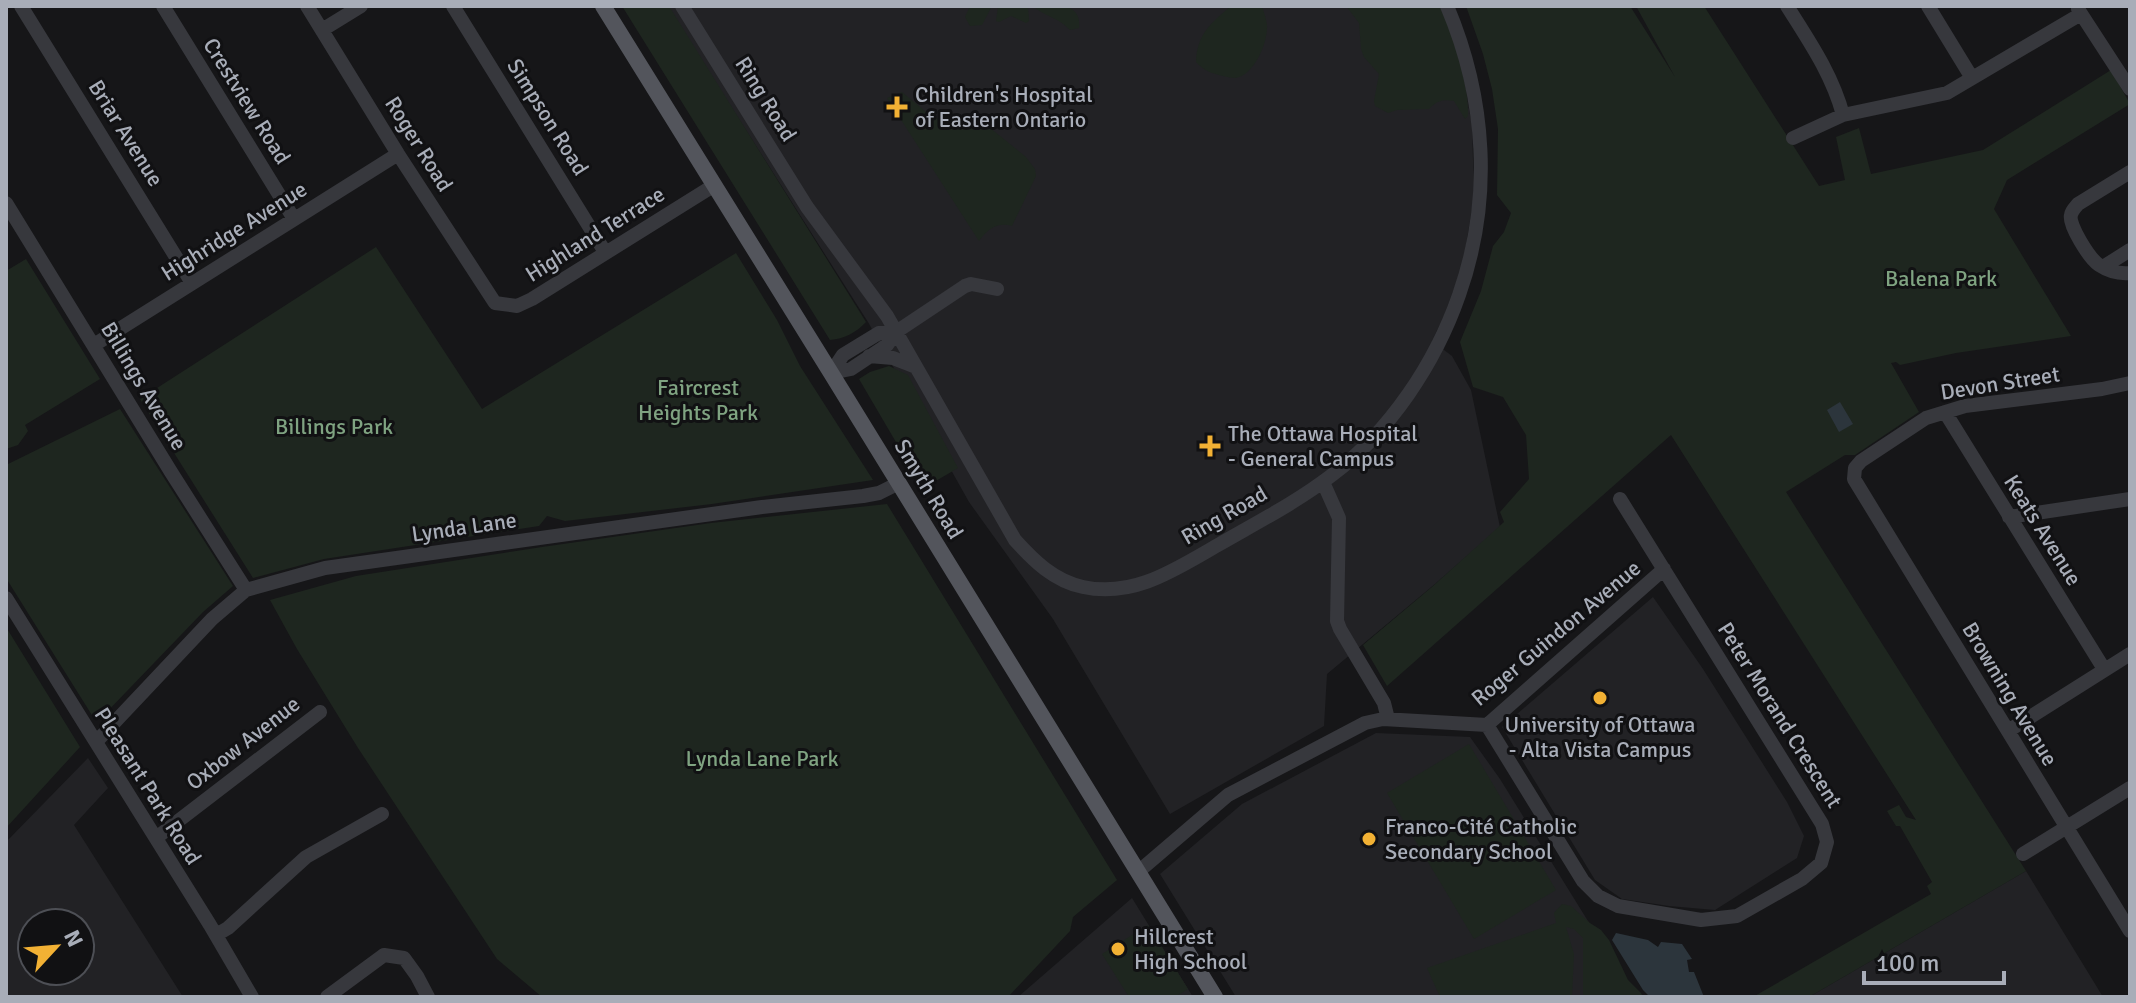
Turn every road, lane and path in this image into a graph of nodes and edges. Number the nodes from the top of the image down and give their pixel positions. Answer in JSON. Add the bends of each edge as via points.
{"nodes":[{"id":1,"x":21,"y":6,"type":"edge"},
{"id":2,"x":163,"y":6,"type":"edge"},
{"id":3,"x":307,"y":6,"type":"edge"},
{"id":4,"x":361,"y":6,"type":"edge"},
{"id":5,"x":453,"y":6,"type":"edge"},
{"id":6,"x":603,"y":6,"type":"edge"},
{"id":7,"x":682,"y":6,"type":"edge"},
{"id":8,"x":1447,"y":6,"type":"edge"},
{"id":9,"x":1787,"y":6,"type":"edge"},
{"id":10,"x":1928,"y":6,"type":"edge"},
{"id":11,"x":2078,"y":10,"type":"edge"},
{"id":12,"x":322,"y":30,"type":"junction"},
{"id":13,"x":1972,"y":78,"type":"junction"},
{"id":14,"x":2130,"y":89,"type":"edge"},
{"id":15,"x":1843,"y":115,"type":"junction"},
{"id":16,"x":1793,"y":138,"type":"dead end"},
{"id":17,"x":398,"y":154,"type":"junction"},
{"id":18,"x":2130,"y":172,"type":"edge"},
{"id":19,"x":713,"y":186,"type":"junction"},
{"id":20,"x":6,"y":203,"type":"edge"},
{"id":21,"x":294,"y":219,"type":"junction"},
{"id":22,"x":2130,"y":250,"type":"edge"},
{"id":23,"x":605,"y":252,"type":"junction"},
{"id":24,"x":2103,"y":267,"type":"junction"},
{"id":25,"x":2130,"y":273,"type":"edge"},
{"id":26,"x":192,"y":283,"type":"junction"},
{"id":27,"x":997,"y":289,"type":"dead end"},
{"id":28,"x":495,"y":303,"type":"joint"},
{"id":29,"x":896,"y":332,"type":"junction"},
{"id":30,"x":94,"y":345,"type":"junction"},
{"id":31,"x":869,"y":356,"type":"junction"},
{"id":32,"x":916,"y":367,"type":"junction"},
{"id":33,"x":831,"y":373,"type":"junction"},
{"id":34,"x":2130,"y":383,"type":"edge"},
{"id":35,"x":1945,"y":412,"type":"junction"},
{"id":36,"x":1854,"y":479,"type":"joint"},
{"id":37,"x":1323,"y":482,"type":"junction"},
{"id":38,"x":899,"y":483,"type":"junction"},
{"id":39,"x":1620,"y":499,"type":"dead end"},
{"id":40,"x":2130,"y":499,"type":"edge"},
{"id":41,"x":2009,"y":517,"type":"junction"},
{"id":42,"x":1664,"y":569,"type":"junction"},
{"id":43,"x":246,"y":590,"type":"junction"},
{"id":44,"x":6,"y":598,"type":"edge"},
{"id":45,"x":2130,"y":654,"type":"edge"},
{"id":46,"x":2104,"y":669,"type":"junction"},
{"id":47,"x":320,"y":712,"type":"dead end"},
{"id":48,"x":1388,"y":719,"type":"junction"},
{"id":49,"x":1487,"y":725,"type":"junction"},
{"id":50,"x":2008,"y":731,"type":"junction"},
{"id":51,"x":96,"y":742,"type":"junction"},
{"id":52,"x":2130,"y":788,"type":"edge"},
{"id":53,"x":382,"y":814,"type":"dead end"},
{"id":54,"x":2066,"y":827,"type":"junction"},
{"id":55,"x":156,"y":838,"type":"junction"},
{"id":56,"x":2023,"y":854,"type":"dead end"},
{"id":57,"x":1138,"y":872,"type":"junction"},
{"id":58,"x":2129,"y":926,"type":"edge"},
{"id":59,"x":216,"y":935,"type":"junction"},
{"id":60,"x":252,"y":997,"type":"edge"},
{"id":61,"x":327,"y":997,"type":"edge"},
{"id":62,"x":428,"y":997,"type":"edge"},
{"id":63,"x":1215,"y":997,"type":"edge"}],
"edges":[{"from":1,"to":26,"type":"street","name":"Briar Avenue"},
{"from":2,"to":21,"type":"street","name":"Crestview Road"},
{"from":3,"to":12,"type":"street","name":"Roger Road"},
{"from":4,"to":12,"type":"street"},
{"from":5,"to":23,"type":"street","name":"Simpson Road"},
{"from":6,"to":19,"type":"main road","name":"Smyth Road"},
{"from":7,"to":29,"type":"street","name":"Ring Road","via":[[807,207]]},
{"from":8,"to":37,"type":"street","name":"Ring Road","via":[[1468,63],[1480,127],[1480,194],[1468,268],[1442,336],[1413,386],[1365,445]]},
{"from":9,"to":15,"type":"street","via":[[1824,66]]},
{"from":10,"to":13,"type":"street"},
{"from":11,"to":13,"type":"street"},
{"from":11,"to":14,"type":"street"},
{"from":12,"to":17,"type":"street","name":"Roger Road"},
{"from":13,"to":15,"type":"street","via":[[1947,93]]},
{"from":15,"to":16,"type":"street"},
{"from":17,"to":21,"type":"street","name":"Highridge Avenue"},
{"from":17,"to":28,"type":"street","name":"Roger Road"},
{"from":18,"to":24,"type":"street","via":[[2072,211],[2073,228]]},
{"from":19,"to":23,"type":"street","name":"Highland Terrace"},
{"from":19,"to":33,"type":"main road","name":"Smyth Road"},
{"from":20,"to":30,"type":"street","name":"Billings Avenue"},
{"from":21,"to":26,"type":"street","name":"Highridge Avenue"},
{"from":22,"to":24,"type":"street"},
{"from":23,"to":28,"type":"street","name":"Highland Terrace","via":[[517,306]]},
{"from":24,"to":25,"type":"street"},
{"from":26,"to":30,"type":"street","name":"Highridge Avenue"},
{"from":27,"to":29,"type":"street","via":[[965,286]]},
{"from":29,"to":31,"type":"street"},
{"from":29,"to":32,"type":"street","name":"Ring Road"},
{"from":29,"to":33,"type":"street","via":[[879,333],[843,355]]},
{"from":30,"to":43,"type":"street","name":"Billings Avenue"},
{"from":31,"to":32,"type":"street"},
{"from":31,"to":33,"type":"street","via":[[851,369]]},
{"from":32,"to":37,"type":"street","name":"Ring Road","via":[[1015,540],[1048,573],[1075,585],[1113,589],[1145,583]]},
{"from":33,"to":38,"type":"main road","name":"Smyth Road"},
{"from":34,"to":35,"type":"street","name":"Devon Street"},
{"from":35,"to":36,"type":"street","name":"Devon Street","via":[[1926,418],[1861,461]]},
{"from":35,"to":41,"type":"street","name":"Keats Avenue"},
{"from":36,"to":50,"type":"street","name":"Browning Avenue"},
{"from":37,"to":48,"type":"street","via":[[1339,518],[1337,621]]},
{"from":38,"to":43,"type":"street","name":"Lynda Lane","via":[[863,496],[325,568]]},
{"from":38,"to":57,"type":"main road","name":"Smyth Road"},
{"from":39,"to":42,"type":"street","name":"Peter Morand Crescent"},
{"from":40,"to":41,"type":"street"},
{"from":41,"to":46,"type":"street","name":"Keats Avenue"},
{"from":42,"to":49,"type":"street","name":"Roger Guindon Avenue"},
{"from":42,"to":49,"type":"street","name":"Peter Morand Crescent","via":[[1822,824],[1827,842],[1815,870],[1737,916],[1701,920],[1618,906],[1583,881]]},
{"from":43,"to":51,"type":"street","name":"Lynda Lane"},
{"from":44,"to":51,"type":"street","name":"Pleasant Park Road"},
{"from":45,"to":46,"type":"street"},
{"from":46,"to":50,"type":"street"},
{"from":47,"to":55,"type":"street","name":"Oxbow Avenue"},
{"from":48,"to":49,"type":"street","name":"Roger Guindon Avenue"},
{"from":48,"to":57,"type":"street","name":"Roger Guindon Avenue","via":[[1355,727],[1228,795]]},
{"from":50,"to":54,"type":"street","name":"Browning Avenue"},
{"from":51,"to":55,"type":"street","name":"Pleasant Park Road"},
{"from":52,"to":54,"type":"street"},
{"from":53,"to":59,"type":"street","via":[[306,857]]},
{"from":54,"to":56,"type":"street"},
{"from":54,"to":58,"type":"street","name":"Browning Avenue"},
{"from":55,"to":59,"type":"street","name":"Pleasant Park Road"},
{"from":57,"to":63,"type":"main road","name":"Smyth Road"},
{"from":59,"to":60,"type":"street","name":"Pleasant Park Road"},
{"from":61,"to":62,"type":"street","via":[[384,955],[404,958]]}]}
